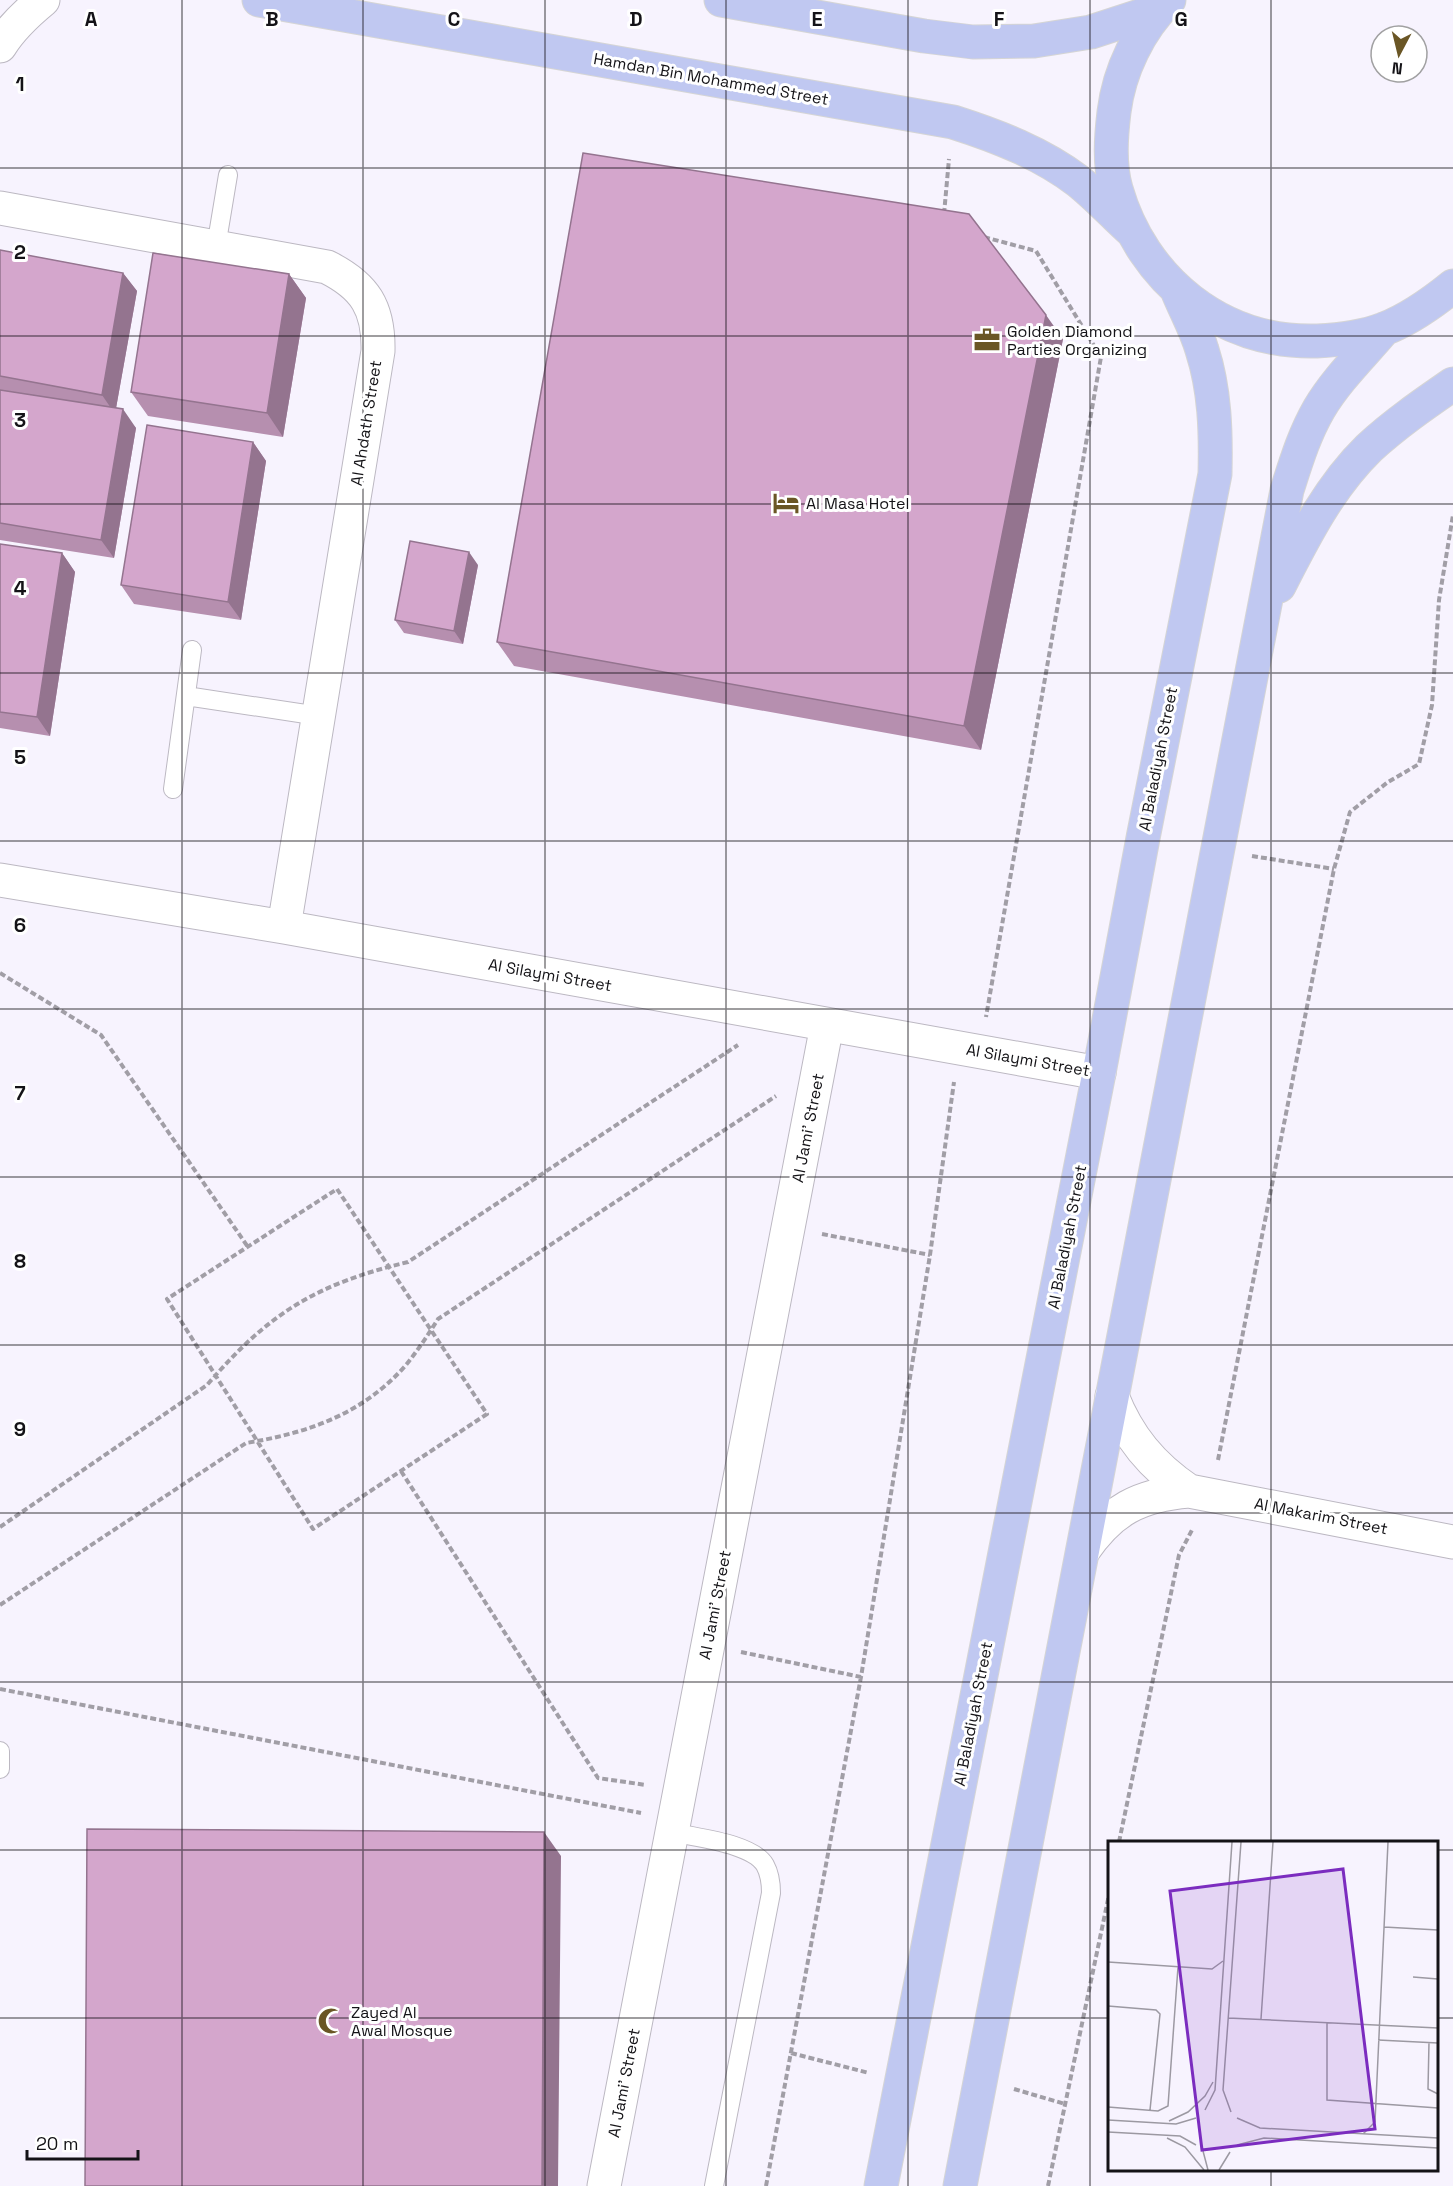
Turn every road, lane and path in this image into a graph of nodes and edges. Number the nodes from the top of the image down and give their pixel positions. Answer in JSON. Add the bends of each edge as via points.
{"nodes":[{"id":1,"x":43,"y":0,"type":"edge"},
{"id":2,"x":259,"y":0,"type":"edge"},
{"id":3,"x":722,"y":0,"type":"edge"},
{"id":4,"x":1164,"y":5,"type":"edge"},
{"id":5,"x":0,"y":46,"type":"edge"},
{"id":6,"x":953,"y":122,"type":"junction"},
{"id":7,"x":228,"y":175,"type":"dead end"},
{"id":8,"x":0,"y":208,"type":"edge"},
{"id":9,"x":944,"y":214,"type":"edge"},
{"id":10,"x":1132,"y":231,"type":"junction"},
{"id":11,"x":974,"y":234,"type":"edge"},
{"id":12,"x":216,"y":247,"type":"junction"},
{"id":13,"x":1453,"y":286,"type":"edge"},
{"id":14,"x":1177,"y":290,"type":"junction"},
{"id":15,"x":1384,"y":329,"type":"junction"},
{"id":16,"x":1453,"y":384,"type":"edge"},
{"id":17,"x":1453,"y":515,"type":"edge"},
{"id":18,"x":1263,"y":617,"type":"junction"},
{"id":19,"x":192,"y":650,"type":"dead end"},
{"id":20,"x":186,"y":696,"type":"junction"},
{"id":21,"x":319,"y":716,"type":"junction"},
{"id":22,"x":173,"y":789,"type":"dead end"},
{"id":23,"x":1218,"y":850,"type":"junction"},
{"id":24,"x":1334,"y":869,"type":"junction"},
{"id":25,"x":0,"y":880,"type":"edge"},
{"id":26,"x":284,"y":927,"type":"junction"},
{"id":27,"x":0,"y":973,"type":"edge"},
{"id":28,"x":782,"y":1017,"type":"junction"},
{"id":29,"x":827,"y":1025,"type":"junction"},
{"id":30,"x":959,"y":1048,"type":"junction"},
{"id":31,"x":819,"y":1068,"type":"junction"},
{"id":32,"x":1099,"y":1073,"type":"junction"},
{"id":33,"x":788,"y":1227,"type":"junction"},
{"id":34,"x":248,"y":1246,"type":"junction"},
{"id":35,"x":930,"y":1255,"type":"junction"},
{"id":36,"x":388,"y":1267,"type":"junction"},
{"id":37,"x":430,"y":1330,"type":"junction"},
{"id":38,"x":216,"y":1374,"type":"junction"},
{"id":39,"x":1112,"y":1396,"type":"junction"},
{"id":40,"x":259,"y":1441,"type":"junction"},
{"id":41,"x":401,"y":1471,"type":"junction"},
{"id":42,"x":1200,"y":1493,"type":"junction"},
{"id":43,"x":0,"y":1527,"type":"edge"},
{"id":44,"x":1453,"y":1542,"type":"edge"},
{"id":45,"x":1083,"y":1551,"type":"junction"},
{"id":46,"x":0,"y":1605,"type":"edge"},
{"id":47,"x":708,"y":1645,"type":"junction"},
{"id":48,"x":861,"y":1677,"type":"junction"},
{"id":49,"x":0,"y":1689,"type":"edge"},
{"id":50,"x":0,"y":1751,"type":"edge"},
{"id":51,"x":0,"y":1769,"type":"edge"},
{"id":52,"x":675,"y":1814,"type":"junction"},
{"id":53,"x":1119,"y":1841,"type":"edge"},
{"id":54,"x":1108,"y":1900,"type":"edge"},
{"id":55,"x":791,"y":2053,"type":"junction"},
{"id":56,"x":980,"y":2080,"type":"junction"},
{"id":57,"x":901,"y":2081,"type":"junction"},
{"id":58,"x":1065,"y":2104,"type":"junction"},
{"id":59,"x":604,"y":2186,"type":"edge"},
{"id":60,"x":714,"y":2186,"type":"edge"},
{"id":61,"x":766,"y":2186,"type":"edge"},
{"id":62,"x":881,"y":2186,"type":"edge"},
{"id":63,"x":960,"y":2186,"type":"edge"},
{"id":64,"x":1048,"y":2186,"type":"edge"}],
"edges":[{"from":1,"to":5,"type":"street","via":[[7,34]]},
{"from":2,"to":6,"type":"main road","name":"Hamdan Bin Mohammed Street"},
{"from":3,"to":4,"type":"main road","via":[[973,42],[1034,41],[1091,32]]},
{"from":4,"to":10,"type":"main road","via":[[1132,49],[1116,93],[1110,140],[1115,187]]},
{"from":6,"to":9,"type":"path"},
{"from":6,"to":10,"type":"main road","name":"Hamdan Bin Mohammed Street","via":[[1042,158],[1078,182]]},
{"from":7,"to":12,"type":"lane"},
{"from":8,"to":12,"type":"street","name":"Al Ahdath Street"},
{"from":10,"to":14,"type":"main road","via":[[1152,263]]},
{"from":11,"to":30,"type":"path","via":[[1036,251],[1101,357],[985,1026],[962,1022]]},
{"from":12,"to":21,"type":"street","name":"Al Ahdath Street","via":[[327,267],[346,276],[373,309],[378,330],[378,351]]},
{"from":13,"to":15,"type":"main road","via":[[1420,311]]},
{"from":14,"to":15,"type":"main road","via":[[1213,316],[1253,334],[1297,342],[1341,340]]},
{"from":14,"to":32,"type":"main road","name":"Al Baladiyah Street","via":[[1202,349],[1211,386],[1215,474]]},
{"from":15,"to":18,"type":"main road","via":[[1320,407],[1301,446],[1287,490]]},
{"from":16,"to":18,"type":"main road","via":[[1377,441],[1342,479],[1313,522]]},
{"from":17,"to":24,"type":"path","via":[[1439,600],[1432,705],[1419,764],[1350,812]]},
{"from":18,"to":23,"type":"main road"},
{"from":19,"to":20,"type":"lane"},
{"from":20,"to":21,"type":"lane"},
{"from":20,"to":22,"type":"lane"},
{"from":21,"to":26,"type":"street","name":"Al Ahdath Street"},
{"from":23,"to":24,"type":"path"},
{"from":23,"to":39,"type":"main road"},
{"from":24,"to":42,"type":"path"},
{"from":25,"to":26,"type":"street","name":"Al Silaymi Street"},
{"from":26,"to":28,"type":"street","name":"Al Silaymi Street"},
{"from":27,"to":34,"type":"path","via":[[101,1035]]},
{"from":28,"to":29,"type":"street","name":"Al Silaymi Street"},
{"from":28,"to":36,"type":"path","via":[[408,1262]]},
{"from":29,"to":30,"type":"street","name":"Al Silaymi Street"},
{"from":29,"to":31,"type":"street","name":"Al Jami' Street"},
{"from":30,"to":32,"type":"street","name":"Al Silaymi Street"},
{"from":30,"to":35,"type":"path"},
{"from":31,"to":33,"type":"street","name":"Al Jami' Street"},
{"from":31,"to":37,"type":"path","via":[[438,1319]]},
{"from":32,"to":57,"type":"main road","name":"Al Baladiyah Street"},
{"from":33,"to":35,"type":"path"},
{"from":33,"to":47,"type":"street","name":"Al Jami' Street"},
{"from":34,"to":36,"type":"path","via":[[337,1189]]},
{"from":34,"to":38,"type":"path","via":[[167,1299]]},
{"from":35,"to":48,"type":"path"},
{"from":36,"to":37,"type":"path"},
{"from":36,"to":38,"type":"path","via":[[327,1287],[289,1308],[258,1331]]},
{"from":37,"to":40,"type":"path","via":[[404,1366],[359,1404],[305,1431]]},
{"from":37,"to":41,"type":"path","via":[[487,1414]]},
{"from":38,"to":40,"type":"path"},
{"from":38,"to":43,"type":"path","via":[[207,1385]]},
{"from":39,"to":42,"type":"street","name":"Al Makarim Street","via":[[1121,1419],[1150,1460],[1168,1477]]},
{"from":39,"to":45,"type":"main road"},
{"from":40,"to":41,"type":"path","via":[[314,1529]]},
{"from":40,"to":46,"type":"path","via":[[246,1443]]},
{"from":41,"to":52,"type":"path","via":[[598,1778]]},
{"from":42,"to":44,"type":"street","name":"Al Makarim Street"},
{"from":42,"to":45,"type":"street","name":"Al Makarim Street","via":[[1163,1493],[1116,1513],[1097,1530]]},
{"from":42,"to":53,"type":"path","via":[[1179,1555]]},
{"from":45,"to":56,"type":"main road"},
{"from":47,"to":48,"type":"path"},
{"from":47,"to":52,"type":"street","name":"Al Jami' Street"},
{"from":48,"to":55,"type":"path"},
{"from":49,"to":52,"type":"path"},
{"from":50,"to":51,"type":"lane"},
{"from":52,"to":59,"type":"street","name":"Al Jami' Street"},
{"from":52,"to":60,"type":"lane","via":[[755,1854],[771,1878]]},
{"from":54,"to":58,"type":"path"},
{"from":55,"to":57,"type":"path"},
{"from":55,"to":61,"type":"path"},
{"from":56,"to":58,"type":"path"},
{"from":56,"to":63,"type":"main road"},
{"from":57,"to":62,"type":"main road","name":"Al Baladiyah Street"},
{"from":58,"to":64,"type":"path"}]}
